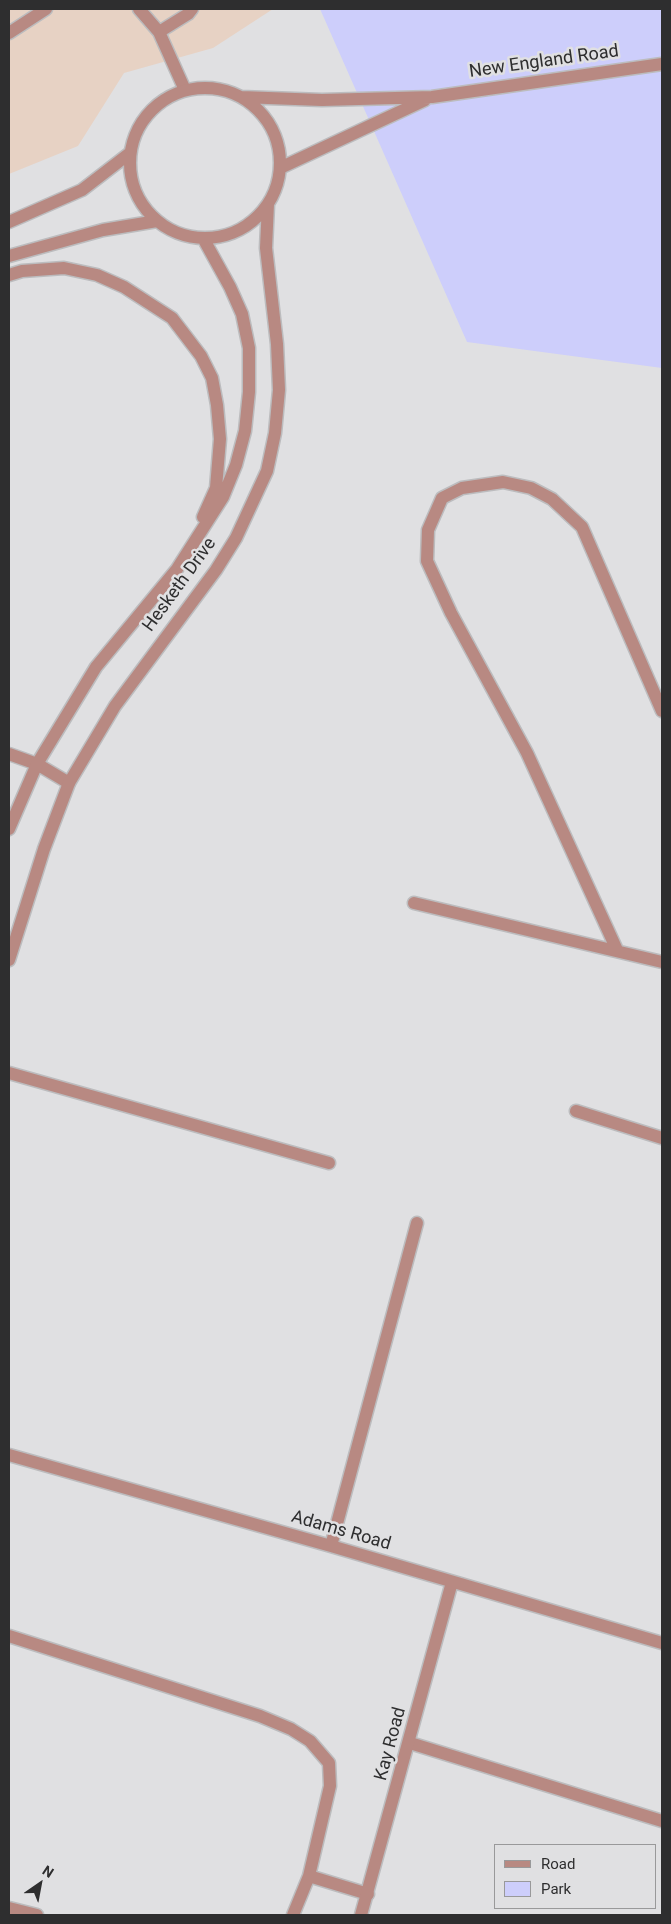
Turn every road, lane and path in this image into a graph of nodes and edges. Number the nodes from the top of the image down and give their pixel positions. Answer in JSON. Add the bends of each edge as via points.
{"nodes":[{"id":1,"x":46,"y":9,"type":"edge"},
{"id":2,"x":139,"y":9,"type":"edge"},
{"id":3,"x":192,"y":9,"type":"edge"},
{"id":4,"x":159,"y":32,"type":"junction"},
{"id":5,"x":9,"y":33,"type":"edge"},
{"id":6,"x":662,"y":64,"type":"edge"},
{"id":7,"x":185,"y":90,"type":"junction"},
{"id":8,"x":432,"y":96,"type":"junction"},
{"id":9,"x":241,"y":97,"type":"junction"},
{"id":10,"x":130,"y":154,"type":"junction"},
{"id":11,"x":280,"y":168,"type":"junction"},
{"id":12,"x":268,"y":204,"type":"junction"},
{"id":13,"x":157,"y":221,"type":"junction"},
{"id":14,"x":9,"y":222,"type":"edge"},
{"id":15,"x":203,"y":238,"type":"junction"},
{"id":16,"x":9,"y":256,"type":"edge"},
{"id":17,"x":9,"y":275,"type":"edge"},
{"id":18,"x":177,"y":569,"type":"junction"},
{"id":19,"x":662,"y":711,"type":"edge"},
{"id":20,"x":9,"y":754,"type":"edge"},
{"id":21,"x":37,"y":764,"type":"junction"},
{"id":22,"x":69,"y":783,"type":"junction"},
{"id":23,"x":9,"y":830,"type":"edge"},
{"id":24,"x":414,"y":903,"type":"dead end"},
{"id":25,"x":617,"y":950,"type":"junction"},
{"id":26,"x":9,"y":960,"type":"edge"},
{"id":27,"x":662,"y":962,"type":"edge"},
{"id":28,"x":9,"y":1073,"type":"edge"},
{"id":29,"x":576,"y":1110,"type":"dead end"},
{"id":30,"x":662,"y":1138,"type":"edge"},
{"id":31,"x":329,"y":1163,"type":"dead end"},
{"id":32,"x":417,"y":1224,"type":"dead end"},
{"id":33,"x":9,"y":1455,"type":"edge"},
{"id":34,"x":331,"y":1546,"type":"junction"},
{"id":35,"x":452,"y":1582,"type":"junction"},
{"id":36,"x":9,"y":1636,"type":"edge"},
{"id":37,"x":662,"y":1643,"type":"edge"},
{"id":38,"x":410,"y":1742,"type":"junction"},
{"id":39,"x":662,"y":1821,"type":"edge"},
{"id":40,"x":309,"y":1876,"type":"junction"},
{"id":41,"x":368,"y":1894,"type":"junction"},
{"id":42,"x":9,"y":1908,"type":"edge"},
{"id":43,"x":37,"y":1915,"type":"edge"},
{"id":44,"x":294,"y":1915,"type":"edge"},
{"id":45,"x":361,"y":1915,"type":"edge"}],
"edges":[{"from":1,"to":5,"type":"street"},
{"from":2,"to":4,"type":"street"},
{"from":3,"to":4,"type":"street"},
{"from":4,"to":7,"type":"street"},
{"from":6,"to":8,"type":"street","name":"New England Road"},
{"from":7,"to":9,"type":"street","via":[[214,88]]},
{"from":7,"to":10,"type":"street","via":[[158,103],[145,117],[135,134]]},
{"from":8,"to":9,"type":"street","name":"New England Road","via":[[322,100]]},
{"from":8,"to":11,"type":"street","name":"New England Road"},
{"from":9,"to":11,"type":"street","via":[[258,110],[271,127],[278,147]]},
{"from":10,"to":13,"type":"street","via":[[135,191],[144,208]]},
{"from":10,"to":14,"type":"street","via":[[82,190]]},
{"from":11,"to":12,"type":"street"},
{"from":12,"to":15,"type":"street","via":[[256,219],[240,229],[222,236]]},
{"from":12,"to":22,"type":"street","name":"Hesketh Drive","via":[[266,248],[279,390],[267,471],[240,529],[216,570],[115,706]]},
{"from":13,"to":15,"type":"street","via":[[179,233]]},
{"from":13,"to":16,"type":"street","via":[[103,230]]},
{"from":15,"to":18,"type":"street","name":"Hesketh Drive","via":[[242,314],[249,348],[249,392],[245,430],[236,465],[215,511]]},
{"from":17,"to":18,"type":"street","via":[[64,268],[97,275],[131,291],[172,318],[201,356],[212,378],[217,405],[220,439],[216,488]]},
{"from":18,"to":21,"type":"street","name":"Hesketh Drive","via":[[96,667]]},
{"from":19,"to":25,"type":"street","via":[[582,527],[552,499],[531,488],[503,482],[462,488],[442,498],[428,530],[427,561],[450,613],[527,753]]},
{"from":20,"to":21,"type":"street"},
{"from":21,"to":22,"type":"street"},
{"from":21,"to":23,"type":"street","name":"Hesketh Drive"},
{"from":22,"to":26,"type":"street","name":"Hesketh Drive"},
{"from":24,"to":25,"type":"street"},
{"from":25,"to":27,"type":"street"},
{"from":28,"to":31,"type":"street"},
{"from":29,"to":30,"type":"street"},
{"from":32,"to":34,"type":"street"},
{"from":33,"to":34,"type":"street","name":"Adams Road"},
{"from":34,"to":35,"type":"street","name":"Adams Road"},
{"from":35,"to":37,"type":"street","name":"Adams Road"},
{"from":35,"to":38,"type":"street","name":"Kay Road"},
{"from":36,"to":40,"type":"street","via":[[260,1716],[291,1728],[310,1741],[329,1763],[330,1786]]},
{"from":38,"to":39,"type":"street"},
{"from":38,"to":41,"type":"street","name":"Kay Road"},
{"from":40,"to":41,"type":"street"},
{"from":40,"to":44,"type":"street"},
{"from":41,"to":45,"type":"street","name":"Kay Road"},
{"from":42,"to":43,"type":"street"}]}
